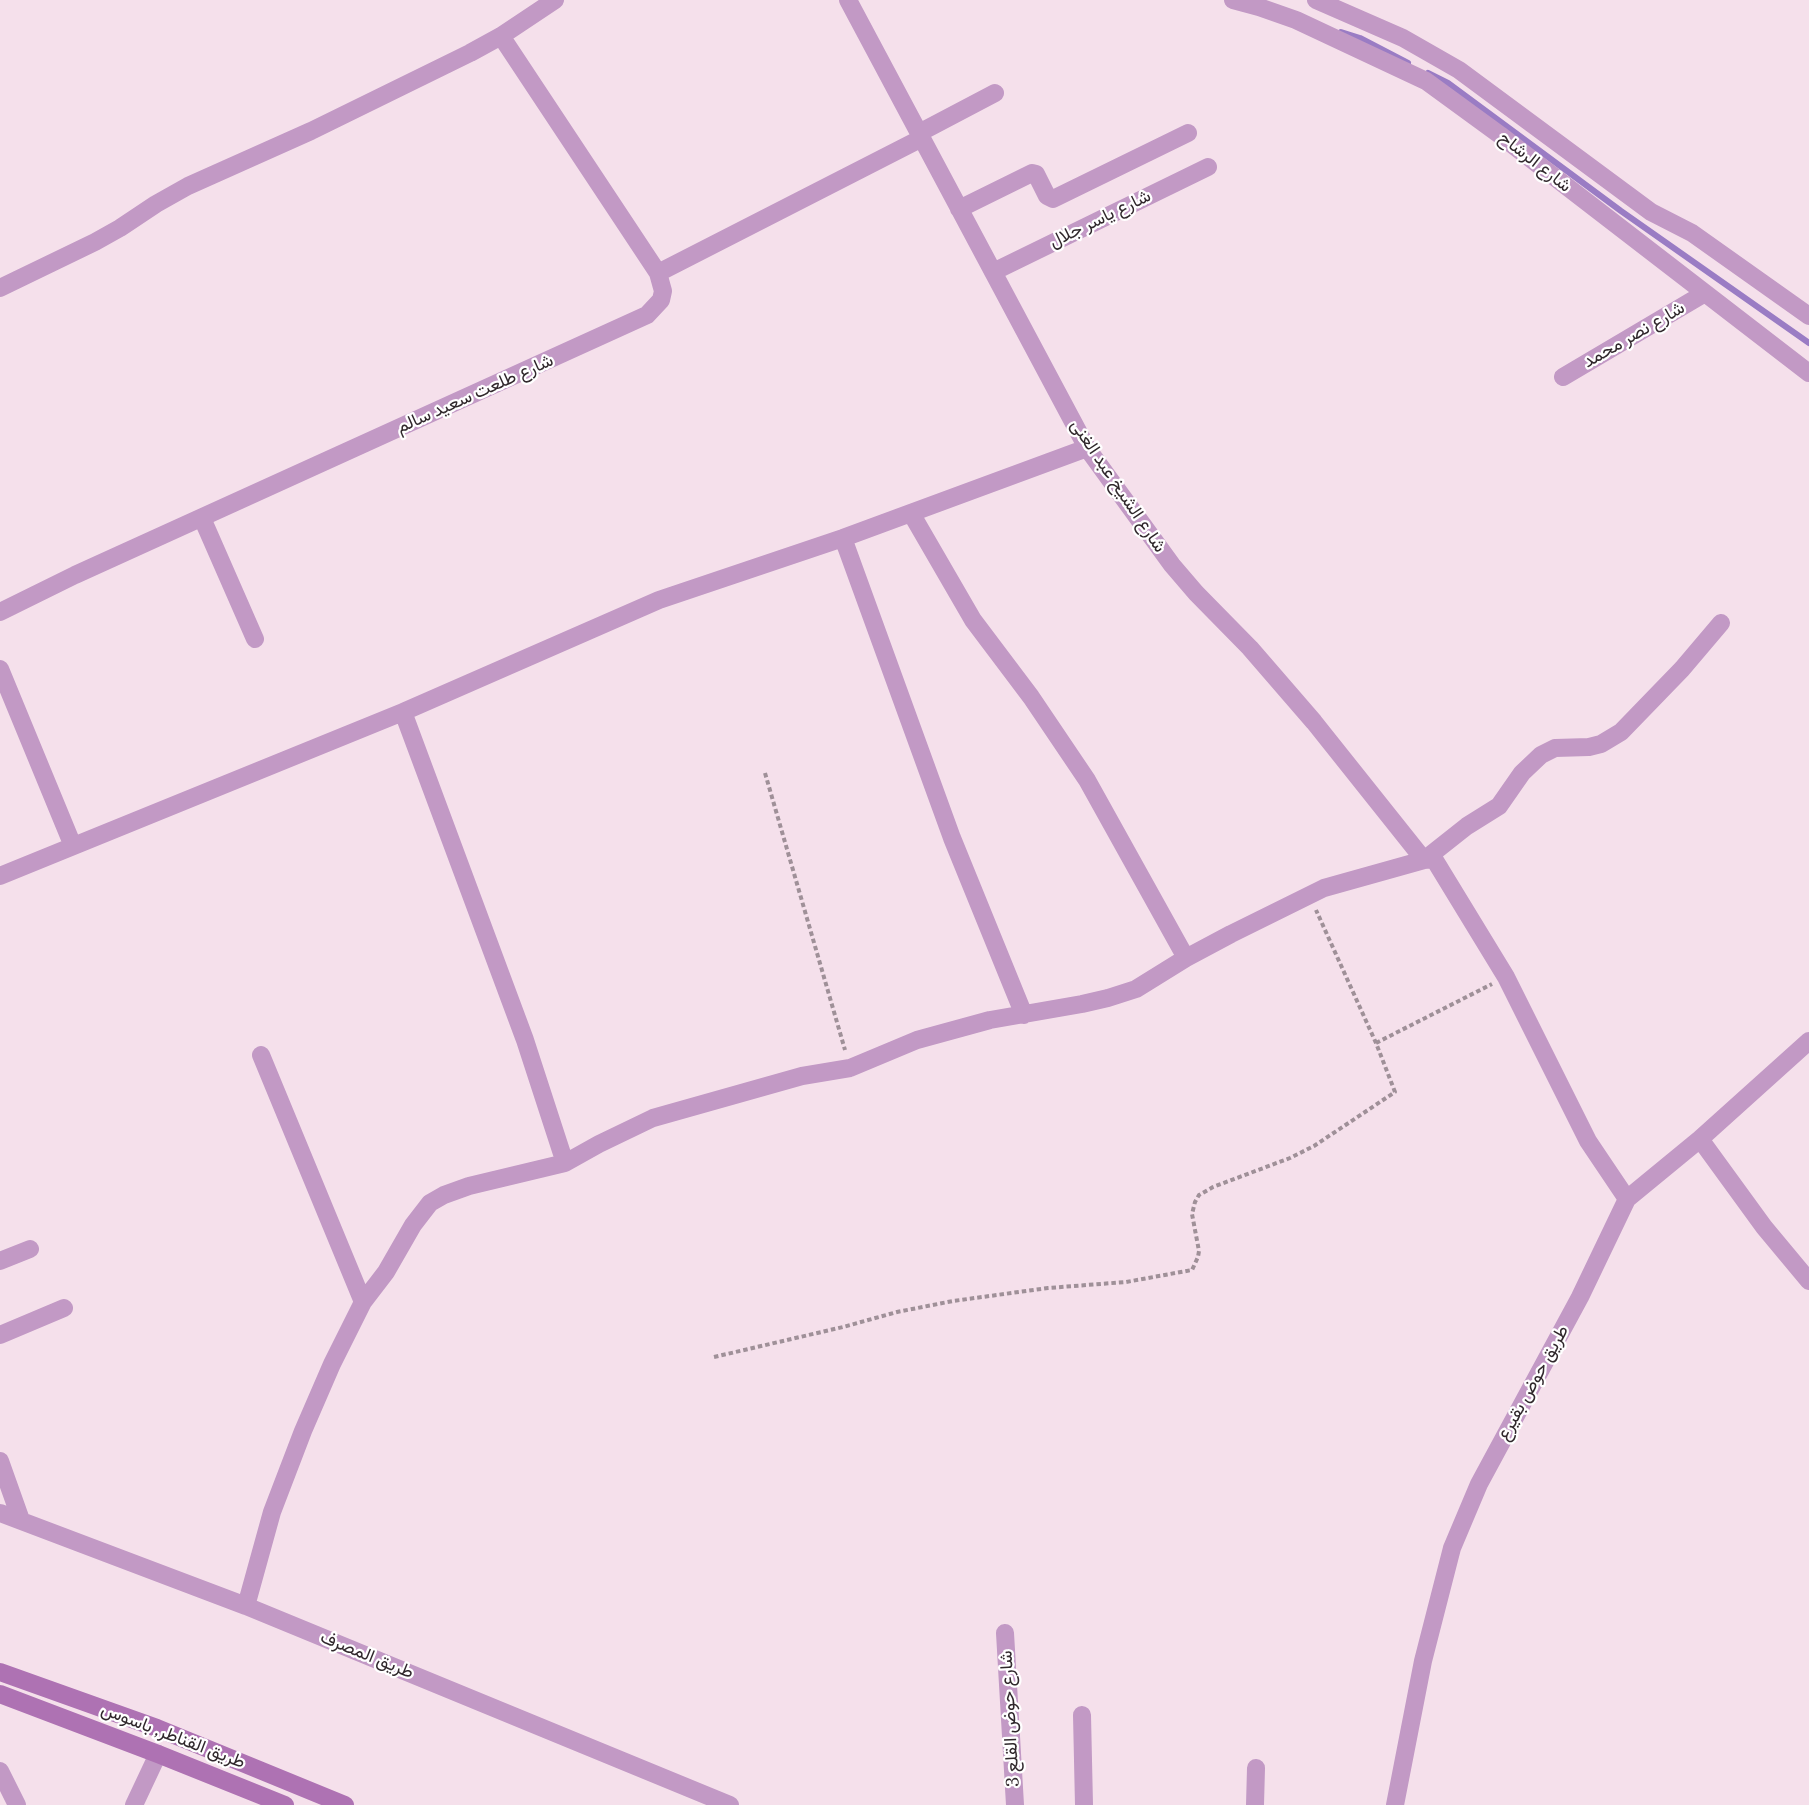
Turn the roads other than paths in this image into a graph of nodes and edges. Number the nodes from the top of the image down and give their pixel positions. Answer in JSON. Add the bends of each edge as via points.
{"nodes":[{"id":1,"x":555,"y":0,"type":"edge"},
{"id":2,"x":848,"y":0,"type":"edge"},
{"id":3,"x":1233,"y":0,"type":"edge"},
{"id":4,"x":1316,"y":0,"type":"edge"},
{"id":5,"x":501,"y":36,"type":"junction"},
{"id":6,"x":994,"y":93,"type":"dead end"},
{"id":7,"x":1188,"y":133,"type":"dead end"},
{"id":8,"x":920,"y":136,"type":"junction"},
{"id":9,"x":1208,"y":166,"type":"dead end"},
{"id":10,"x":959,"y":209,"type":"junction"},
{"id":11,"x":993,"y":272,"type":"junction"},
{"id":12,"x":658,"y":273,"type":"junction"},
{"id":13,"x":0,"y":288,"type":"edge"},
{"id":14,"x":1705,"y":293,"type":"junction"},
{"id":15,"x":1809,"y":316,"type":"edge"},
{"id":16,"x":1809,"y":374,"type":"edge"},
{"id":17,"x":1563,"y":376,"type":"dead end"},
{"id":18,"x":1087,"y":448,"type":"junction"},
{"id":19,"x":911,"y":513,"type":"junction"},
{"id":20,"x":202,"y":518,"type":"junction"},
{"id":21,"x":843,"y":538,"type":"junction"},
{"id":22,"x":0,"y":612,"type":"edge"},
{"id":23,"x":1721,"y":623,"type":"dead end"},
{"id":24,"x":255,"y":639,"type":"dead end"},
{"id":25,"x":0,"y":669,"type":"edge"},
{"id":26,"x":403,"y":712,"type":"junction"},
{"id":27,"x":73,"y":846,"type":"junction"},
{"id":28,"x":1424,"y":860,"type":"junction"},
{"id":29,"x":0,"y":876,"type":"edge"},
{"id":30,"x":1186,"y":958,"type":"junction"},
{"id":31,"x":1024,"y":1015,"type":"junction"},
{"id":32,"x":1809,"y":1041,"type":"edge"},
{"id":33,"x":261,"y":1055,"type":"dead end"},
{"id":34,"x":1700,"y":1139,"type":"junction"},
{"id":35,"x":565,"y":1163,"type":"junction"},
{"id":36,"x":1627,"y":1199,"type":"junction"},
{"id":37,"x":30,"y":1249,"type":"dead end"},
{"id":38,"x":0,"y":1262,"type":"edge"},
{"id":39,"x":1809,"y":1281,"type":"edge"},
{"id":40,"x":363,"y":1302,"type":"junction"},
{"id":41,"x":64,"y":1308,"type":"dead end"},
{"id":42,"x":0,"y":1335,"type":"edge"},
{"id":43,"x":0,"y":1461,"type":"edge"},
{"id":44,"x":0,"y":1514,"type":"edge"},
{"id":45,"x":21,"y":1520,"type":"junction"},
{"id":46,"x":246,"y":1606,"type":"junction"},
{"id":47,"x":1005,"y":1633,"type":"dead end"},
{"id":48,"x":0,"y":1672,"type":"edge"},
{"id":49,"x":0,"y":1694,"type":"edge"},
{"id":50,"x":1082,"y":1715,"type":"dead end"},
{"id":51,"x":158,"y":1754,"type":"junction"},
{"id":52,"x":1256,"y":1768,"type":"dead end"},
{"id":53,"x":0,"y":1771,"type":"edge"},
{"id":54,"x":17,"y":1805,"type":"edge"},
{"id":55,"x":134,"y":1805,"type":"edge"},
{"id":56,"x":285,"y":1805,"type":"edge"},
{"id":57,"x":345,"y":1805,"type":"edge"},
{"id":58,"x":730,"y":1805,"type":"edge"},
{"id":59,"x":1015,"y":1805,"type":"edge"},
{"id":60,"x":1084,"y":1805,"type":"edge"},
{"id":61,"x":1255,"y":1805,"type":"edge"},
{"id":62,"x":1395,"y":1805,"type":"edge"}],
"edges":[{"from":1,"to":5,"type":"street"},
{"from":2,"to":8,"type":"street","name":"شارع الشيخ عبد الغنى"},
{"from":3,"to":14,"type":"street","name":"شارع الرشاح","via":[[1296,20],[1426,81]]},
{"from":4,"to":15,"type":"street","name":"شارع الرشاح","via":[[1403,38],[1460,70],[1651,212],[1692,233]]},
{"from":5,"to":12,"type":"street"},
{"from":5,"to":13,"type":"street","via":[[180,191],[95,242]]},
{"from":6,"to":8,"type":"street"},
{"from":7,"to":10,"type":"street","via":[[1053,199],[1032,173]]},
{"from":8,"to":10,"type":"street","name":"شارع الشيخ عبد الغنى"},
{"from":8,"to":12,"type":"street"},
{"from":9,"to":11,"type":"street","name":"شارع ياسر جلال"},
{"from":10,"to":11,"type":"street","name":"شارع الشيخ عبد الغنى"},
{"from":11,"to":18,"type":"street","name":"شارع الشيخ عبد الغنى"},
{"from":12,"to":20,"type":"street","name":"شارع طلعت سعيد سالم","via":[[661,300],[647,315]]},
{"from":14,"to":16,"type":"street","name":"شارع الرشاح"},
{"from":14,"to":17,"type":"street","name":"شارع نصر محمد"},
{"from":18,"to":19,"type":"street"},
{"from":18,"to":28,"type":"street","name":"شارع الشيخ عبد الغنى","via":[[1178,572],[1308,714]]},
{"from":19,"to":21,"type":"street"},
{"from":19,"to":30,"type":"street","via":[[973,620],[1087,780]]},
{"from":20,"to":22,"type":"street","name":"شارع طلعت سعيد سالم"},
{"from":20,"to":24,"type":"street"},
{"from":21,"to":26,"type":"street","via":[[659,600]]},
{"from":21,"to":31,"type":"street","via":[[948,828]]},
{"from":23,"to":28,"type":"street","via":[[1621,732],[1594,746],[1556,748],[1541,755],[1522,773],[1499,806]]},
{"from":25,"to":27,"type":"street"},
{"from":26,"to":27,"type":"street"},
{"from":26,"to":35,"type":"street","via":[[525,1040]]},
{"from":27,"to":29,"type":"street"},
{"from":28,"to":30,"type":"street","via":[[1324,888]]},
{"from":28,"to":36,"type":"street","name":"شارع الشيخ عبد الغنى","via":[[1434,859],[1506,977],[1588,1141]]},
{"from":30,"to":31,"type":"street","via":[[1136,989]]},
{"from":31,"to":35,"type":"street","via":[[917,1040],[850,1068],[802,1076],[653,1118]]},
{"from":32,"to":34,"type":"street","name":"طريق حوض بقيرع"},
{"from":33,"to":40,"type":"street"},
{"from":34,"to":36,"type":"street","name":"طريق حوض بقيرع"},
{"from":34,"to":39,"type":"street"},
{"from":35,"to":40,"type":"street","via":[[469,1186],[430,1203]]},
{"from":36,"to":62,"type":"street","name":"طريق حوض بقيرع","via":[[1580,1297],[1479,1484],[1452,1548],[1421,1672]]},
{"from":37,"to":38,"type":"street"},
{"from":40,"to":46,"type":"street","via":[[303,1431],[272,1512]]},
{"from":41,"to":42,"type":"street"},
{"from":43,"to":45,"type":"street"},
{"from":44,"to":45,"type":"street","name":"طريق المصرف"},
{"from":45,"to":46,"type":"street","name":"طريق المصرف"},
{"from":46,"to":58,"type":"street","name":"طريق المصرف"},
{"from":47,"to":59,"type":"street","name":"شارع حوض القلع 3"},
{"from":48,"to":57,"type":"main road","name":"طريق القناطر, باسوس","via":[[157,1728]]},
{"from":49,"to":51,"type":"main road","name":"طريق القناطر, باسوس"},
{"from":50,"to":60,"type":"street"},
{"from":51,"to":55,"type":"street"},
{"from":51,"to":56,"type":"main road","name":"طريق القناطر, باسوس"},
{"from":52,"to":61,"type":"street"},
{"from":53,"to":54,"type":"street"}]}
